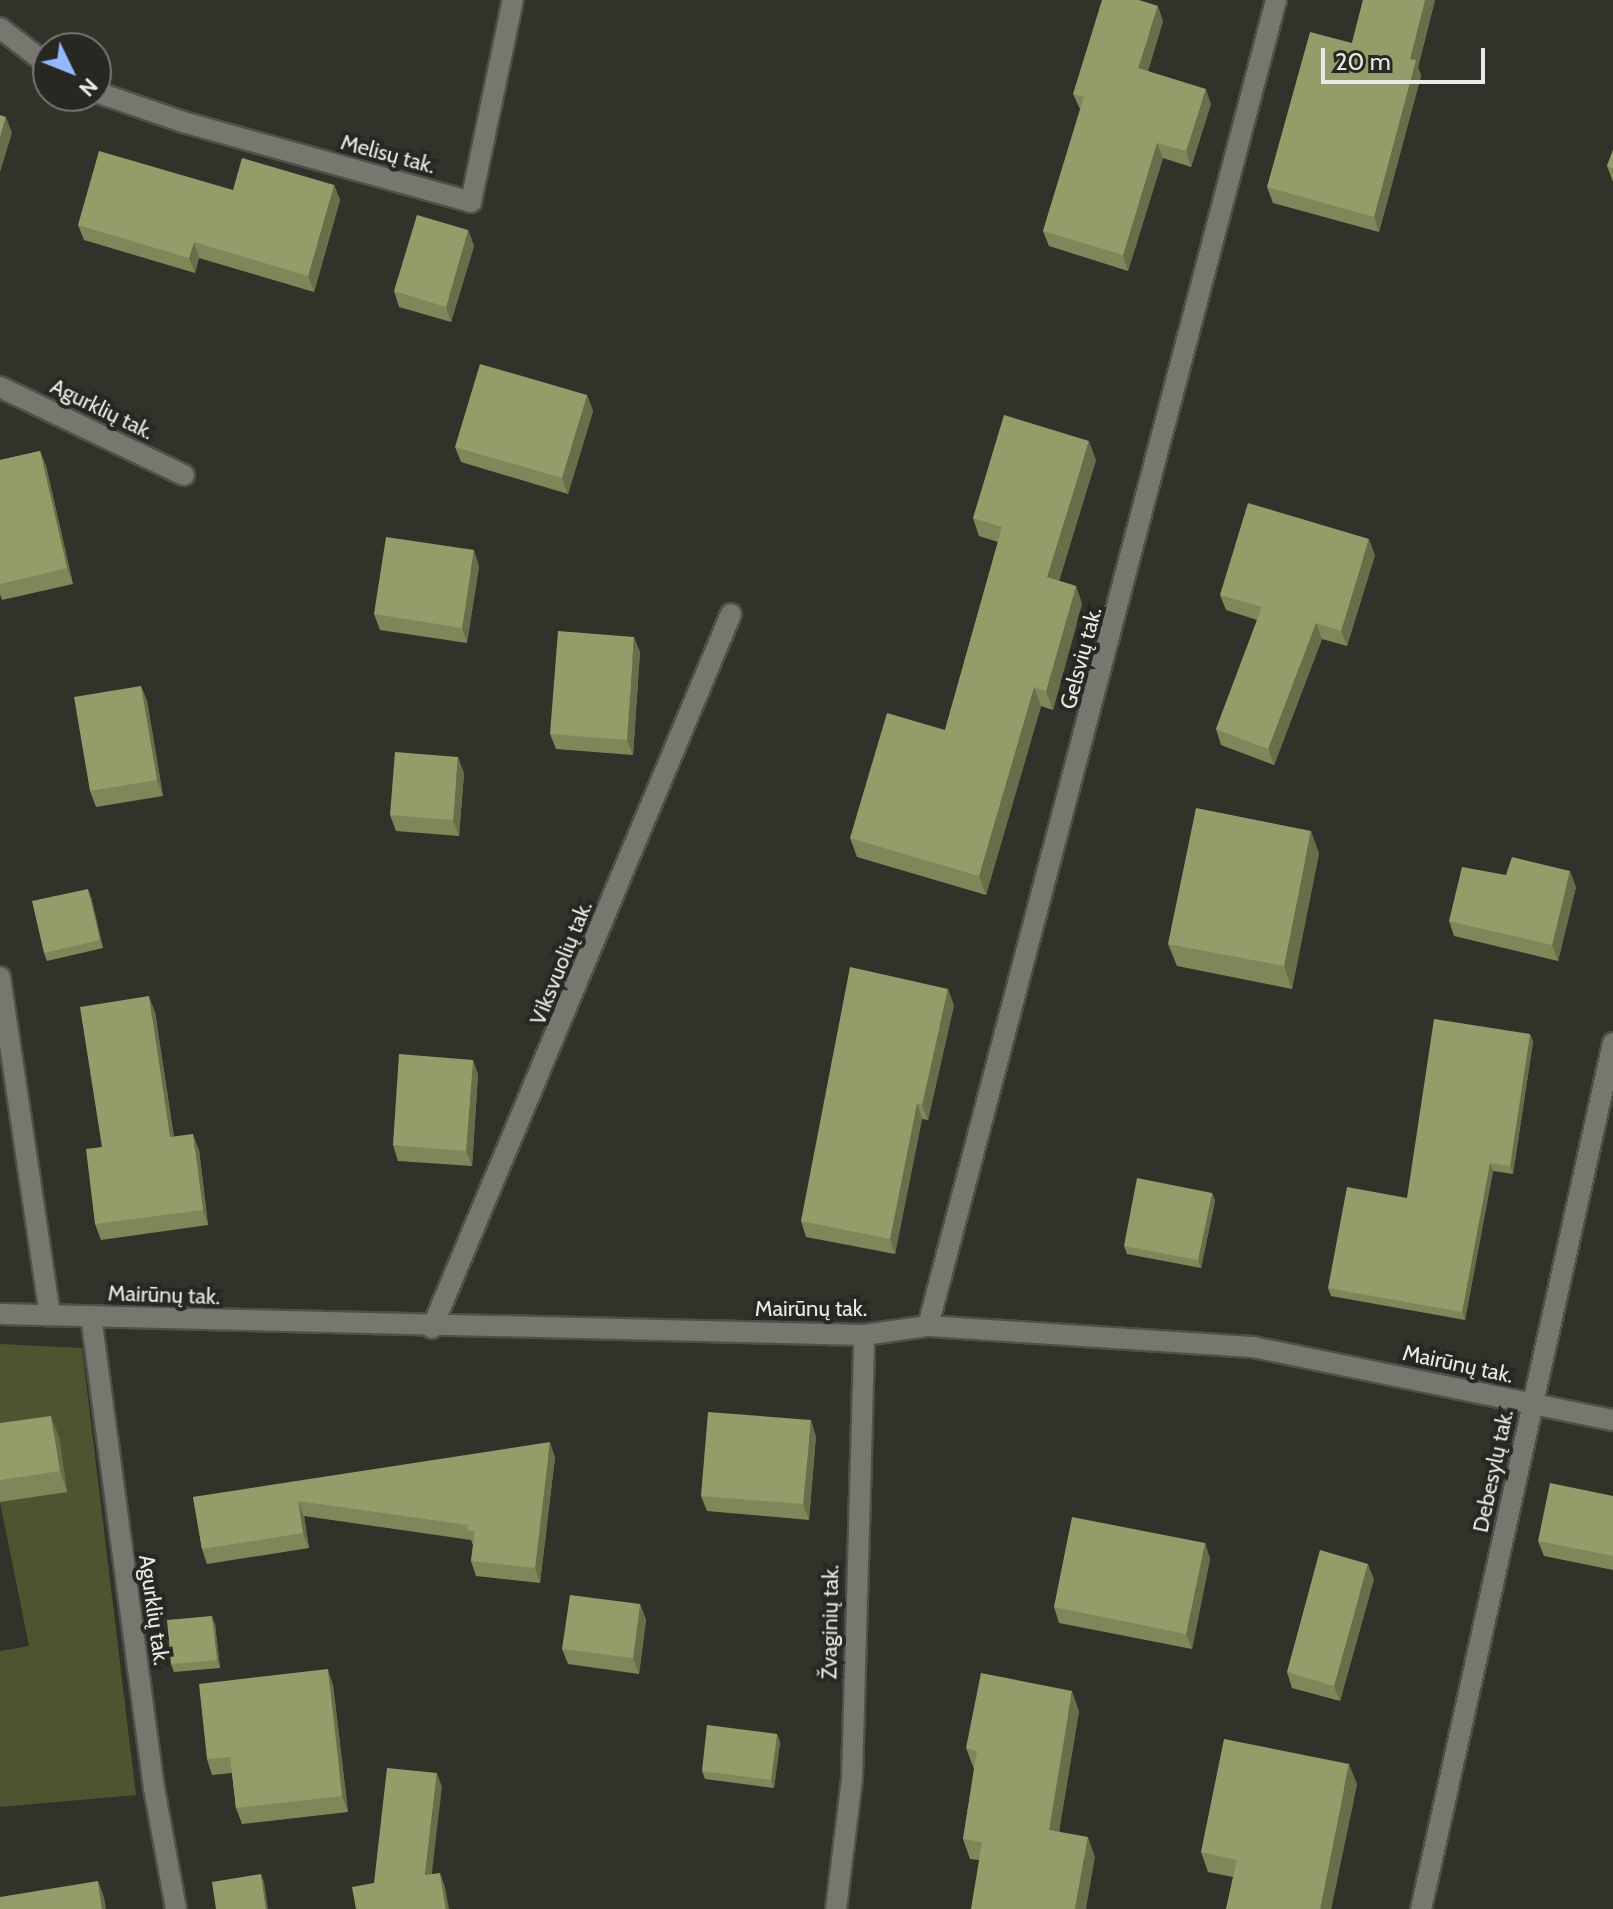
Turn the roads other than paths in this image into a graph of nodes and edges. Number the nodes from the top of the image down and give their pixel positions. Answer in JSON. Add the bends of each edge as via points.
{"nodes":[{"id":1,"x":513,"y":0,"type":"edge"},
{"id":2,"x":1276,"y":0,"type":"edge"},
{"id":3,"x":0,"y":28,"type":"edge"},
{"id":4,"x":32,"y":53,"type":"edge"},
{"id":5,"x":112,"y":98,"type":"edge"},
{"id":6,"x":0,"y":387,"type":"edge"},
{"id":7,"x":184,"y":475,"type":"dead end"},
{"id":8,"x":731,"y":614,"type":"dead end"},
{"id":9,"x":0,"y":977,"type":"edge"},
{"id":10,"x":1613,"y":1043,"type":"edge"},
{"id":11,"x":0,"y":1314,"type":"edge"},
{"id":12,"x":50,"y":1315,"type":"junction"},
{"id":13,"x":91,"y":1316,"type":"junction"},
{"id":14,"x":928,"y":1326,"type":"junction"},
{"id":15,"x":432,"y":1328,"type":"junction"},
{"id":16,"x":864,"y":1335,"type":"junction"},
{"id":17,"x":1532,"y":1404,"type":"junction"},
{"id":18,"x":1613,"y":1420,"type":"edge"},
{"id":19,"x":176,"y":1909,"type":"edge"},
{"id":20,"x":836,"y":1909,"type":"edge"},
{"id":21,"x":1421,"y":1909,"type":"edge"}],
"edges":[{"from":1,"to":5,"type":"street","name":"Melisų tak.","via":[[471,202]]},
{"from":2,"to":14,"type":"street","name":"Gelsvių tak."},
{"from":3,"to":4,"type":"street"},
{"from":6,"to":7,"type":"street","name":"Agurklių tak."},
{"from":8,"to":15,"type":"street","name":"Viksvuolių tak."},
{"from":9,"to":12,"type":"street"},
{"from":10,"to":17,"type":"street","name":"Debesylų tak."},
{"from":11,"to":12,"type":"street","name":"Mairūnų tak."},
{"from":12,"to":13,"type":"street","name":"Mairūnų tak."},
{"from":13,"to":15,"type":"street","name":"Mairūnų tak."},
{"from":13,"to":19,"type":"street","name":"Agurklių tak.","via":[[154,1788]]},
{"from":14,"to":16,"type":"street","name":"Mairūnų tak."},
{"from":14,"to":17,"type":"street","name":"Mairūnų tak.","via":[[1253,1347]]},
{"from":15,"to":16,"type":"street","name":"Mairūnų tak."},
{"from":16,"to":20,"type":"street","name":"Žvaginių tak.","via":[[852,1778]]},
{"from":17,"to":18,"type":"street","name":"Mairūnų tak."},
{"from":17,"to":21,"type":"street","name":"Debesylų tak."}]}
